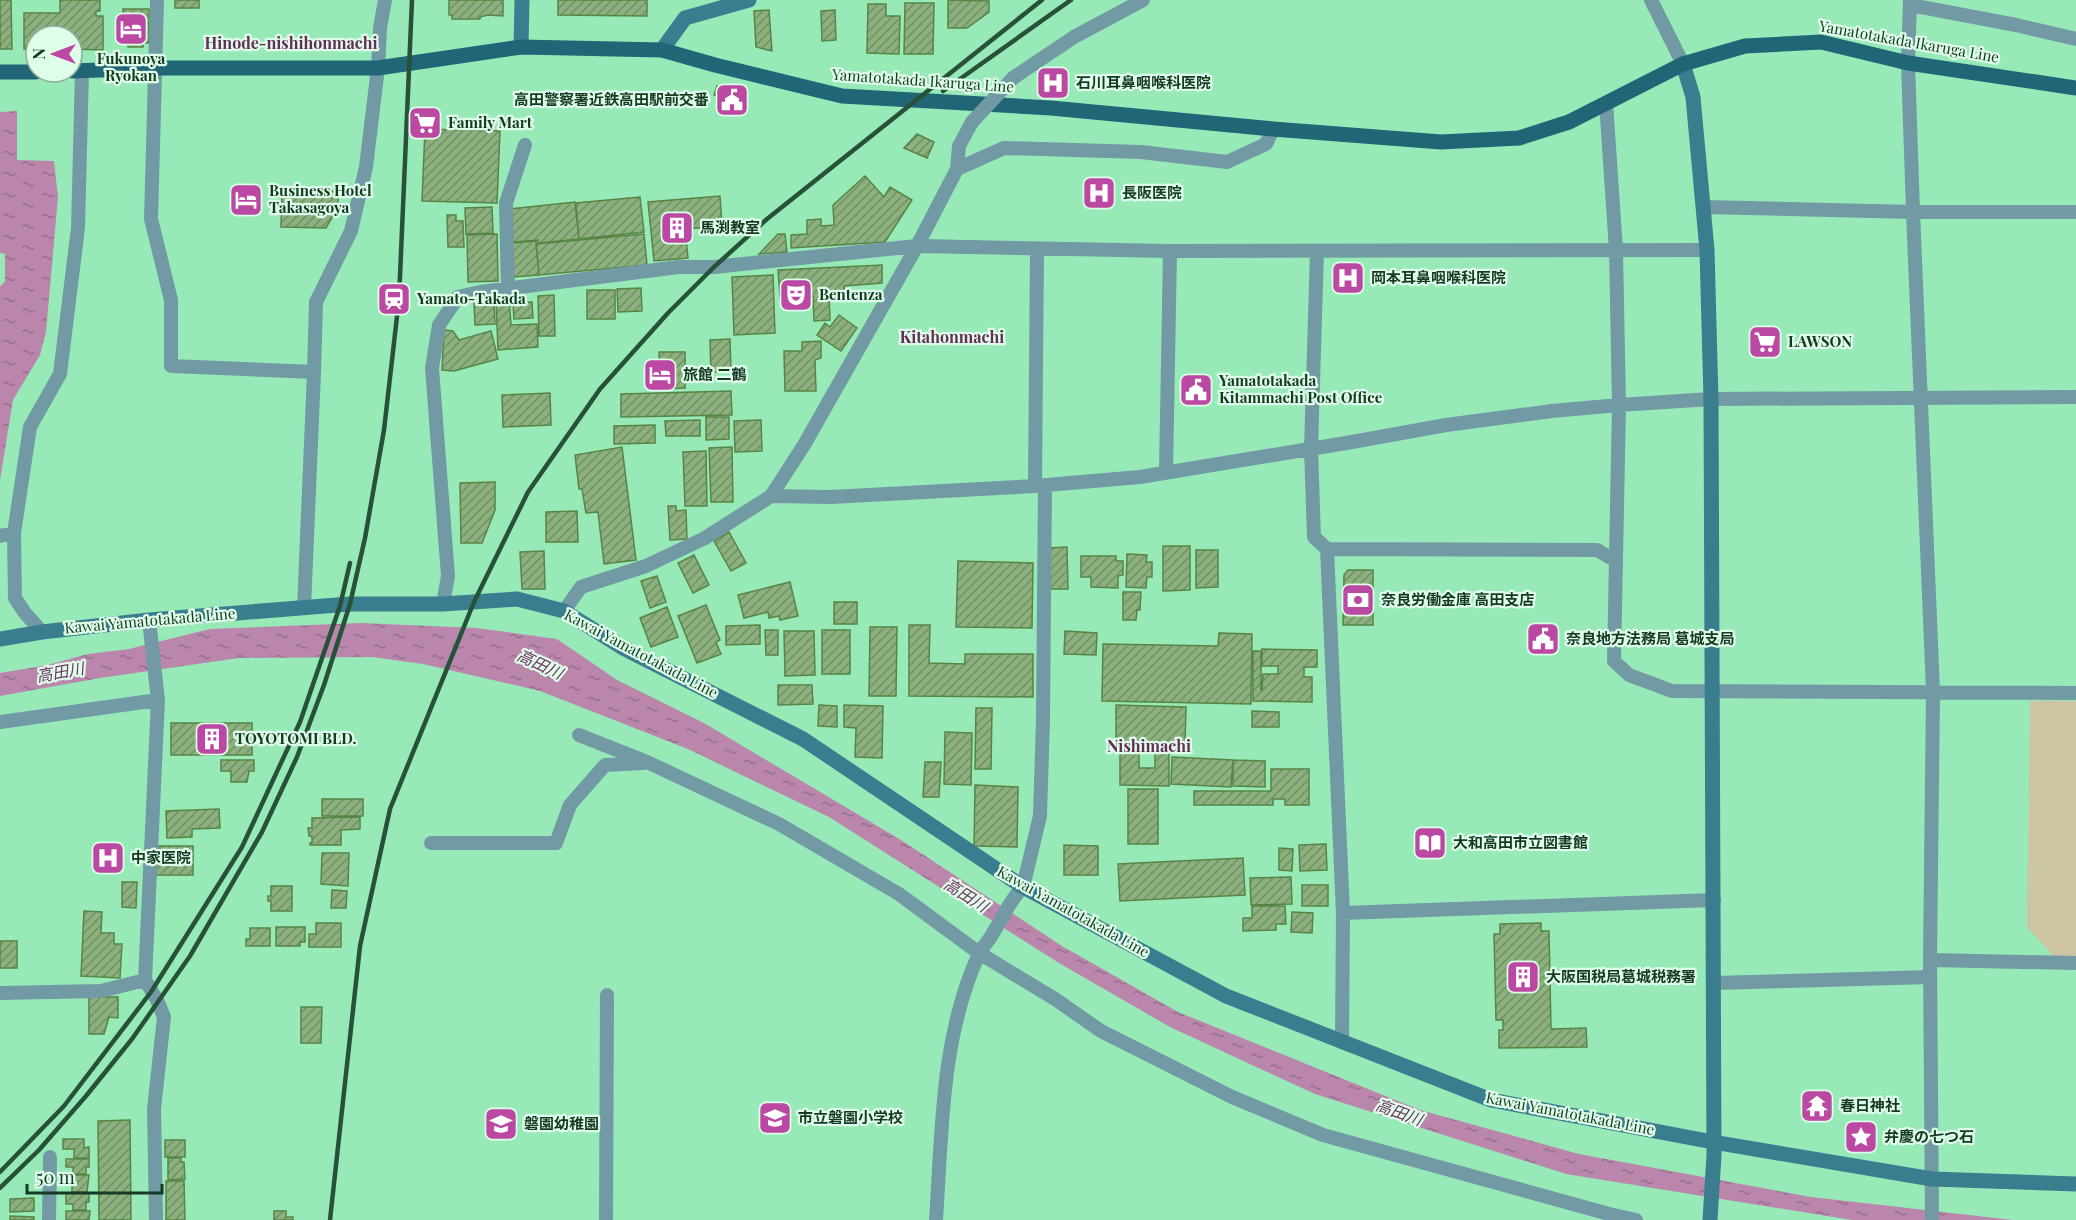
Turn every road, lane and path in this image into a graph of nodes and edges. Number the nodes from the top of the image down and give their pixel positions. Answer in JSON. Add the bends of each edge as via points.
{"nodes":[{"id":1,"x":157,"y":0,"type":"edge"},
{"id":2,"x":385,"y":0,"type":"edge"},
{"id":3,"x":522,"y":0,"type":"edge"},
{"id":4,"x":749,"y":0,"type":"edge"},
{"id":5,"x":1143,"y":0,"type":"edge"},
{"id":6,"x":1651,"y":0,"type":"edge"},
{"id":7,"x":1911,"y":3,"type":"edge"},
{"id":8,"x":2076,"y":39,"type":"edge"},
{"id":9,"x":521,"y":47,"type":"junction"},
{"id":10,"x":662,"y":50,"type":"junction"},
{"id":11,"x":1908,"y":63,"type":"junction"},
{"id":12,"x":1683,"y":64,"type":"junction"},
{"id":13,"x":155,"y":68,"type":"junction"},
{"id":14,"x":378,"y":68,"type":"junction"},
{"id":15,"x":84,"y":71,"type":"edge"},
{"id":16,"x":0,"y":72,"type":"edge"},
{"id":17,"x":24,"y":72,"type":"edge"},
{"id":18,"x":77,"y":84,"type":"edge"},
{"id":19,"x":2076,"y":88,"type":"edge"},
{"id":20,"x":1606,"y":103,"type":"junction"},
{"id":21,"x":1273,"y":129,"type":"junction"},
{"id":22,"x":525,"y":145,"type":"dead end"},
{"id":23,"x":957,"y":169,"type":"junction"},
{"id":24,"x":1704,"y":207,"type":"junction"},
{"id":25,"x":1913,"y":212,"type":"junction"},
{"id":26,"x":2076,"y":212,"type":"edge"},
{"id":27,"x":917,"y":246,"type":"junction"},
{"id":28,"x":1037,"y":249,"type":"junction"},
{"id":29,"x":1616,"y":250,"type":"junction"},
{"id":30,"x":1707,"y":250,"type":"junction"},
{"id":31,"x":1170,"y":251,"type":"junction"},
{"id":32,"x":1317,"y":251,"type":"junction"},
{"id":33,"x":508,"y":289,"type":"junction"},
{"id":34,"x":314,"y":372,"type":"junction"},
{"id":35,"x":1920,"y":397,"type":"junction"},
{"id":36,"x":2076,"y":397,"type":"edge"},
{"id":37,"x":1711,"y":399,"type":"junction"},
{"id":38,"x":1619,"y":405,"type":"junction"},
{"id":39,"x":1311,"y":449,"type":"junction"},
{"id":40,"x":1166,"y":472,"type":"junction"},
{"id":41,"x":1040,"y":485,"type":"junction"},
{"id":42,"x":771,"y":496,"type":"junction"},
{"id":43,"x":7,"y":534,"type":"edge"},
{"id":44,"x":1327,"y":549,"type":"junction"},
{"id":45,"x":1616,"y":561,"type":"junction"},
{"id":46,"x":443,"y":604,"type":"junction"},
{"id":47,"x":304,"y":608,"type":"junction"},
{"id":48,"x":564,"y":611,"type":"junction"},
{"id":49,"x":149,"y":623,"type":"junction"},
{"id":50,"x":42,"y":632,"type":"junction"},
{"id":51,"x":0,"y":639,"type":"edge"},
{"id":52,"x":1711,"y":691,"type":"junction"},
{"id":53,"x":1933,"y":691,"type":"junction"},
{"id":54,"x":2076,"y":693,"type":"edge"},
{"id":55,"x":158,"y":700,"type":"junction"},
{"id":56,"x":0,"y":722,"type":"edge"},
{"id":57,"x":579,"y":735,"type":"dead end"},
{"id":58,"x":647,"y":762,"type":"junction"},
{"id":59,"x":431,"y":843,"type":"dead end"},
{"id":60,"x":1019,"y":891,"type":"junction"},
{"id":61,"x":1713,"y":900,"type":"junction"},
{"id":62,"x":1342,"y":913,"type":"junction"},
{"id":63,"x":979,"y":953,"type":"junction"},
{"id":64,"x":1930,"y":960,"type":"junction"},
{"id":65,"x":2076,"y":963,"type":"edge"},
{"id":66,"x":1930,"y":977,"type":"junction"},
{"id":67,"x":145,"y":980,"type":"junction"},
{"id":68,"x":1713,"y":983,"type":"junction"},
{"id":69,"x":0,"y":993,"type":"edge"},
{"id":70,"x":608,"y":995,"type":"dead end"},
{"id":71,"x":1342,"y":1042,"type":"junction"},
{"id":72,"x":1713,"y":1148,"type":"junction"},
{"id":73,"x":50,"y":1157,"type":"dead end"},
{"id":74,"x":1932,"y":1179,"type":"junction"},
{"id":75,"x":2076,"y":1184,"type":"edge"},
{"id":76,"x":50,"y":1220,"type":"edge"},
{"id":77,"x":156,"y":1220,"type":"edge"},
{"id":78,"x":606,"y":1220,"type":"edge"},
{"id":79,"x":936,"y":1220,"type":"edge"},
{"id":80,"x":1636,"y":1220,"type":"edge"},
{"id":81,"x":1710,"y":1220,"type":"edge"},
{"id":82,"x":1932,"y":1220,"type":"edge"}],
"edges":[{"from":1,"to":13,"type":"street"},
{"from":2,"to":14,"type":"street"},
{"from":3,"to":9,"type":"main road"},
{"from":4,"to":10,"type":"main road","via":[[685,18]]},
{"from":5,"to":23,"type":"street","bridge":true,"via":[[1074,37],[1013,78],[972,122],[959,146]]},
{"from":6,"to":12,"type":"street"},
{"from":7,"to":8,"type":"street"},
{"from":7,"to":11,"type":"street"},
{"from":9,"to":10,"type":"main road","name":"Yamatotakada Ikaruga Line"},
{"from":9,"to":14,"type":"main road","name":"Yamatotakada Ikaruga Line"},
{"from":10,"to":21,"type":"main road","name":"Yamatotakada Ikaruga Line","via":[[842,96],[1051,108]]},
{"from":11,"to":12,"type":"main road","name":"Yamatotakada Ikaruga Line","via":[[1821,42],[1745,46]]},
{"from":11,"to":19,"type":"main road","name":"Yamatotakada Ikaruga Line"},
{"from":11,"to":25,"type":"street"},
{"from":12,"to":20,"type":"main road","name":"Yamatotakada Ikaruga Line"},
{"from":12,"to":24,"type":"main road","via":[[1693,97]]},
{"from":13,"to":14,"type":"main road","name":"Yamatotakada Ikaruga Line"},
{"from":13,"to":15,"type":"main road","name":"Yamatotakada Ikaruga Line"},
{"from":13,"to":34,"type":"street","via":[[151,219],[171,300],[171,366]]},
{"from":14,"to":34,"type":"street","via":[[366,167],[351,231],[316,302]]},
{"from":16,"to":17,"type":"main road"},
{"from":18,"to":43,"type":"street","via":[[78,228],[60,374],[30,427]]},
{"from":20,"to":21,"type":"main road","name":"Yamatotakada Ikaruga Line","via":[[1569,122],[1520,138],[1441,142]]},
{"from":20,"to":29,"type":"street"},
{"from":21,"to":23,"type":"street","via":[[1266,144],[1227,162],[1141,152],[1004,148]]},
{"from":22,"to":33,"type":"street","via":[[506,203]]},
{"from":23,"to":27,"type":"street"},
{"from":24,"to":25,"type":"street"},
{"from":24,"to":30,"type":"main road"},
{"from":25,"to":26,"type":"street"},
{"from":25,"to":35,"type":"street"},
{"from":27,"to":28,"type":"street"},
{"from":27,"to":33,"type":"street","via":[[714,267],[680,267]]},
{"from":27,"to":42,"type":"street"},
{"from":28,"to":31,"type":"street"},
{"from":28,"to":41,"type":"street"},
{"from":29,"to":30,"type":"street"},
{"from":29,"to":32,"type":"street"},
{"from":29,"to":38,"type":"street"},
{"from":30,"to":37,"type":"main road"},
{"from":31,"to":32,"type":"street"},
{"from":31,"to":40,"type":"street"},
{"from":32,"to":39,"type":"street"},
{"from":33,"to":46,"type":"street","via":[[458,297],[439,325],[432,368],[448,576]]},
{"from":34,"to":47,"type":"street"},
{"from":35,"to":36,"type":"street"},
{"from":35,"to":37,"type":"street"},
{"from":35,"to":53,"type":"street"},
{"from":37,"to":38,"type":"street"},
{"from":37,"to":52,"type":"main road"},
{"from":38,"to":39,"type":"street","via":[[1446,425]]},
{"from":38,"to":45,"type":"street"},
{"from":39,"to":40,"type":"street"},
{"from":39,"to":44,"type":"street","via":[[1314,537]]},
{"from":40,"to":41,"type":"street"},
{"from":41,"to":42,"type":"street","via":[[831,497]]},
{"from":41,"to":60,"type":"street","via":[[1043,720],[1040,816]]},
{"from":42,"to":48,"type":"street","via":[[705,538],[646,566],[581,587]]},
{"from":43,"to":50,"type":"street","via":[[15,598]]},
{"from":44,"to":45,"type":"street","via":[[1597,550]]},
{"from":44,"to":62,"type":"street"},
{"from":45,"to":52,"type":"street","via":[[1614,661],[1629,675],[1672,691]]},
{"from":46,"to":47,"type":"main road","name":"Kawai Yamatotakada Line"},
{"from":46,"to":48,"type":"main road","name":"Kawai Yamatotakada Line","via":[[517,599]]},
{"from":47,"to":49,"type":"main road","name":"Kawai Yamatotakada Line"},
{"from":48,"to":60,"type":"main road","name":"Kawai Yamatotakada Line","via":[[623,648],[803,739]]},
{"from":49,"to":50,"type":"main road","name":"Kawai Yamatotakada Line"},
{"from":49,"to":55,"type":"street"},
{"from":50,"to":51,"type":"main road","name":"Kawai Yamatotakada Line"},
{"from":52,"to":53,"type":"street"},
{"from":52,"to":61,"type":"main road"},
{"from":53,"to":54,"type":"street"},
{"from":53,"to":64,"type":"street"},
{"from":55,"to":56,"type":"street"},
{"from":55,"to":67,"type":"street"},
{"from":57,"to":58,"type":"street"},
{"from":58,"to":59,"type":"street","via":[[605,765],[570,805],[556,843]]},
{"from":58,"to":63,"type":"street","via":[[779,825],[899,894]]},
{"from":60,"to":63,"type":"street"},
{"from":60,"to":71,"type":"main road","name":"Kawai Yamatotakada Line","via":[[1226,996]]},
{"from":61,"to":62,"type":"street"},
{"from":61,"to":68,"type":"main road"},
{"from":62,"to":71,"type":"street"},
{"from":63,"to":79,"type":"street","via":[[962,996],[948,1054]]},
{"from":63,"to":80,"type":"street","via":[[1101,1031],[1232,1097],[1313,1130]]},
{"from":64,"to":65,"type":"street"},
{"from":64,"to":66,"type":"street"},
{"from":66,"to":68,"type":"street"},
{"from":66,"to":74,"type":"street"},
{"from":67,"to":69,"type":"street","via":[[101,991]]},
{"from":67,"to":77,"type":"street","via":[[164,1017],[154,1108]]},
{"from":68,"to":72,"type":"main road"},
{"from":70,"to":78,"type":"street"},
{"from":71,"to":72,"type":"main road","name":"Kawai Yamatotakada Line","via":[[1491,1100]]},
{"from":72,"to":74,"type":"main road","name":"Kawai Yamatotakada Line"},
{"from":72,"to":81,"type":"main road"},
{"from":73,"to":76,"type":"street"},
{"from":74,"to":75,"type":"main road","name":"Kawai Yamatotakada Line"},
{"from":74,"to":82,"type":"street"}]}
